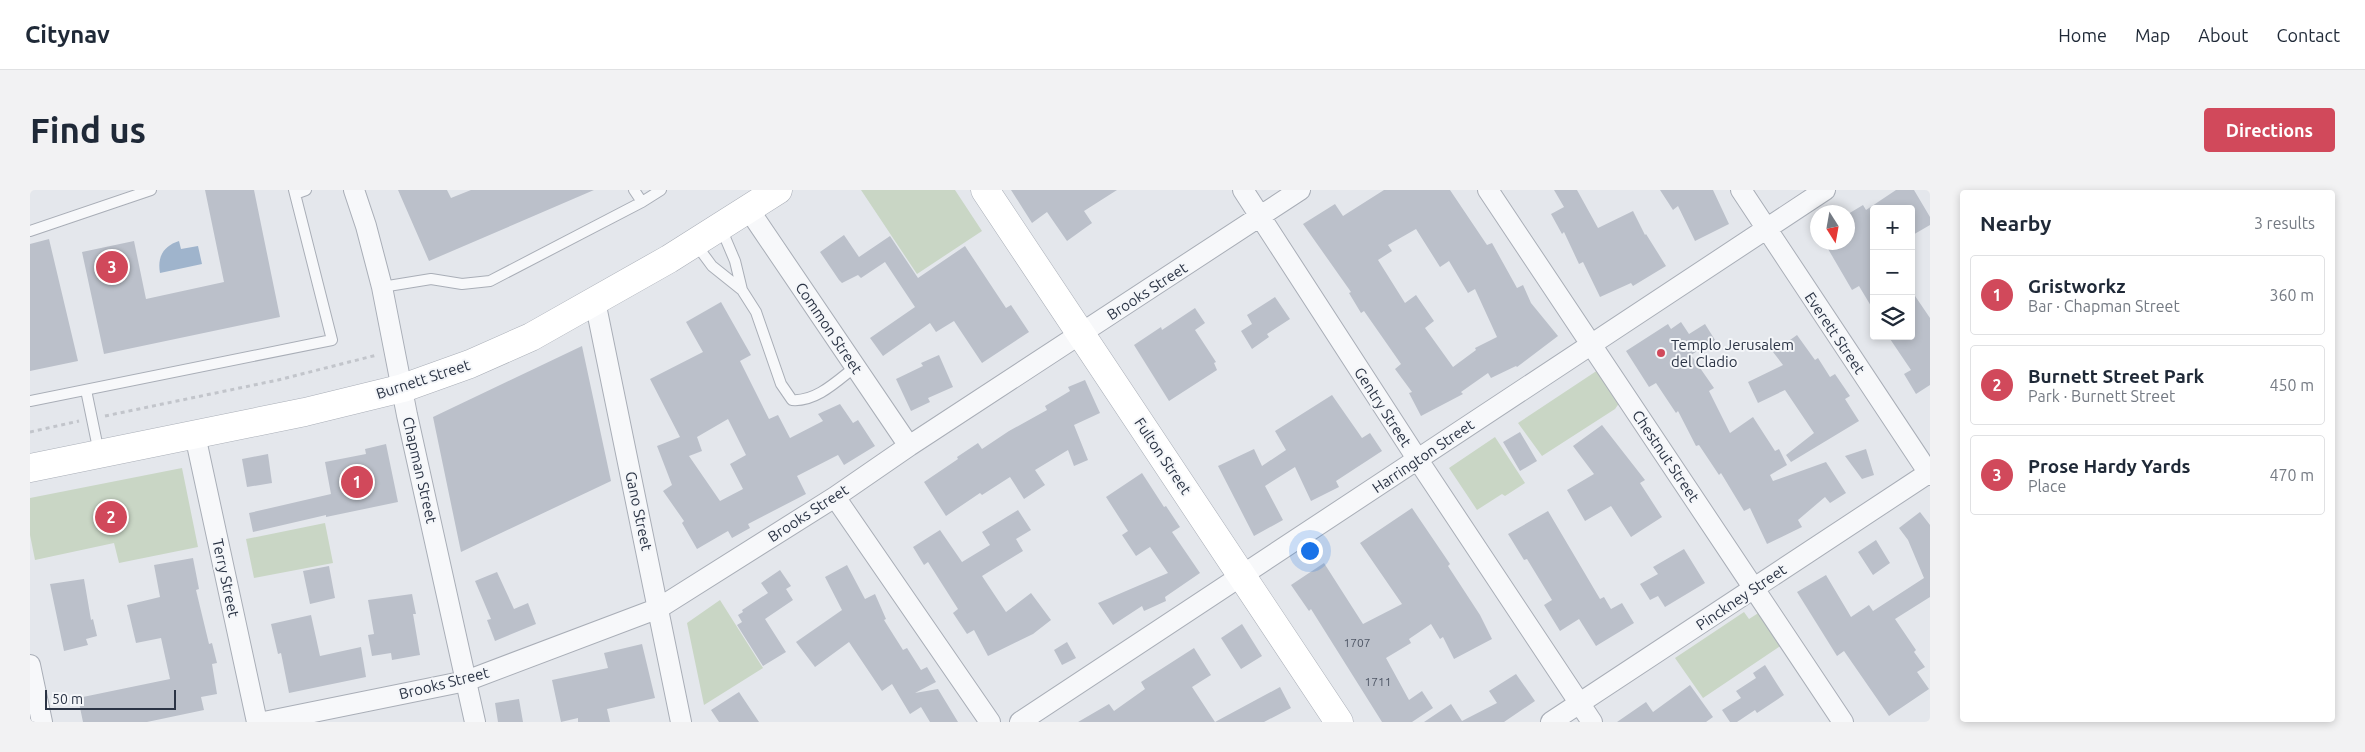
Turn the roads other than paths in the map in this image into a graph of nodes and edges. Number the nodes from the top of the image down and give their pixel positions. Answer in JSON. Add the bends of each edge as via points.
{"nodes":[{"id":1,"x":151,"y":190,"type":"edge"},
{"id":2,"x":306,"y":190,"type":"edge"},
{"id":3,"x":354,"y":190,"type":"edge"},
{"id":4,"x":634,"y":190,"type":"edge"},
{"id":5,"x":661,"y":190,"type":"edge"},
{"id":6,"x":778,"y":190,"type":"edge"},
{"id":7,"x":985,"y":190,"type":"edge"},
{"id":8,"x":1243,"y":190,"type":"edge"},
{"id":9,"x":1300,"y":190,"type":"edge"},
{"id":10,"x":1488,"y":190,"type":"edge"},
{"id":11,"x":1741,"y":190,"type":"edge"},
{"id":12,"x":1825,"y":190,"type":"edge"},
{"id":13,"x":294,"y":192,"type":"edge"},
{"id":14,"x":642,"y":202,"type":"junction"},
{"id":15,"x":749,"y":210,"type":"junction"},
{"id":16,"x":1261,"y":217,"type":"junction"},
{"id":17,"x":720,"y":228,"type":"junction"},
{"id":18,"x":1767,"y":229,"type":"junction"},
{"id":19,"x":30,"y":231,"type":"edge"},
{"id":20,"x":694,"y":244,"type":"junction"},
{"id":21,"x":382,"y":287,"type":"junction"},
{"id":22,"x":742,"y":290,"type":"junction"},
{"id":23,"x":595,"y":301,"type":"junction"},
{"id":24,"x":1082,"y":334,"type":"junction"},
{"id":25,"x":1592,"y":345,"type":"junction"},
{"id":26,"x":855,"y":367,"type":"junction"},
{"id":27,"x":403,"y":388,"type":"junction"},
{"id":28,"x":86,"y":390,"type":"junction"},
{"id":29,"x":30,"y":401,"type":"edge"},
{"id":30,"x":195,"y":435,"type":"junction"},
{"id":31,"x":908,"y":446,"type":"junction"},
{"id":32,"x":100,"y":454,"type":"junction"},
{"id":33,"x":1418,"y":460,"type":"junction"},
{"id":34,"x":30,"y":468,"type":"edge"},
{"id":35,"x":1929,"y":473,"type":"edge"},
{"id":36,"x":835,"y":497,"type":"junction"},
{"id":37,"x":1243,"y":576,"type":"junction"},
{"id":38,"x":1754,"y":588,"type":"junction"},
{"id":39,"x":659,"y":608,"type":"junction"},
{"id":40,"x":30,"y":665,"type":"edge"},
{"id":41,"x":466,"y":681,"type":"junction"},
{"id":42,"x":1579,"y":703,"type":"junction"},
{"id":43,"x":42,"y":722,"type":"edge"},
{"id":44,"x":257,"y":722,"type":"edge"},
{"id":45,"x":264,"y":722,"type":"edge"},
{"id":46,"x":475,"y":722,"type":"edge"},
{"id":47,"x":681,"y":722,"type":"edge"},
{"id":48,"x":990,"y":722,"type":"edge"},
{"id":49,"x":1020,"y":722,"type":"edge"},
{"id":50,"x":1339,"y":722,"type":"edge"},
{"id":51,"x":1551,"y":722,"type":"edge"},
{"id":52,"x":1592,"y":722,"type":"edge"},
{"id":53,"x":1843,"y":722,"type":"edge"}],
"edges":[{"from":1,"to":19,"type":"lane"},
{"from":2,"to":13,"type":"lane"},
{"from":3,"to":21,"type":"street","name":"Chapman Street"},
{"from":4,"to":14,"type":"lane"},
{"from":5,"to":14,"type":"lane"},
{"from":6,"to":15,"type":"street","name":"Burnett Street"},
{"from":7,"to":24,"type":"street","name":"Fulton Street"},
{"from":8,"to":16,"type":"street","name":"Gentry Street"},
{"from":9,"to":16,"type":"street","name":"Brooks Street"},
{"from":10,"to":25,"type":"street","name":"Chestnut Street"},
{"from":11,"to":18,"type":"street","name":"Everett Street"},
{"from":12,"to":18,"type":"street","name":"Harrington Street"},
{"from":13,"to":28,"type":"lane","via":[[332,340]]},
{"from":14,"to":21,"type":"lane","via":[[490,281],[462,284],[432,279]]},
{"from":15,"to":17,"type":"street","name":"Burnett Street"},
{"from":15,"to":26,"type":"street","name":"Common Street"},
{"from":16,"to":24,"type":"street","name":"Brooks Street"},
{"from":16,"to":33,"type":"street","name":"Gentry Street"},
{"from":17,"to":20,"type":"street","name":"Burnett Street"},
{"from":17,"to":22,"type":"lane","via":[[735,262]]},
{"from":18,"to":25,"type":"street","name":"Harrington Street"},
{"from":18,"to":35,"type":"street","name":"Everett Street"},
{"from":20,"to":22,"type":"lane","via":[[712,266]]},
{"from":20,"to":23,"type":"street","name":"Burnett Street"},
{"from":21,"to":27,"type":"street","name":"Chapman Street"},
{"from":22,"to":26,"type":"lane","via":[[756,312],[781,384],[792,400],[812,398]]},
{"from":23,"to":27,"type":"street","name":"Burnett Street","via":[[531,337],[470,364]]},
{"from":23,"to":39,"type":"street","name":"Gano Street"},
{"from":24,"to":31,"type":"street","name":"Brooks Street"},
{"from":24,"to":37,"type":"street","name":"Fulton Street"},
{"from":25,"to":33,"type":"street","name":"Harrington Street"},
{"from":25,"to":38,"type":"street","name":"Chestnut Street"},
{"from":26,"to":31,"type":"street","name":"Common Street"},
{"from":27,"to":30,"type":"street","name":"Burnett Street"},
{"from":27,"to":41,"type":"street","name":"Chapman Street"},
{"from":28,"to":29,"type":"lane"},
{"from":28,"to":32,"type":"lane"},
{"from":30,"to":32,"type":"street","name":"Burnett Street"},
{"from":30,"to":44,"type":"street","name":"Terry Street"},
{"from":31,"to":36,"type":"street","name":"Brooks Street"},
{"from":32,"to":34,"type":"street","name":"Burnett Street"},
{"from":33,"to":37,"type":"street","name":"Harrington Street"},
{"from":33,"to":42,"type":"street","name":"Gentry Street"},
{"from":35,"to":38,"type":"street","name":"Pinckney Street"},
{"from":36,"to":39,"type":"street","name":"Brooks Street"},
{"from":36,"to":48,"type":"street"},
{"from":37,"to":49,"type":"street","name":"Harrington Street"},
{"from":37,"to":50,"type":"street","name":"Fulton Street"},
{"from":38,"to":42,"type":"street","name":"Pinckney Street"},
{"from":38,"to":53,"type":"street","name":"Chestnut Street"},
{"from":39,"to":41,"type":"street","name":"Brooks Street"},
{"from":39,"to":47,"type":"street","name":"Gano Street"},
{"from":40,"to":43,"type":"street"},
{"from":41,"to":45,"type":"street","name":"Brooks Street"},
{"from":41,"to":46,"type":"street","name":"Chapman Street"},
{"from":42,"to":51,"type":"street","name":"Pinckney Street"},
{"from":42,"to":52,"type":"street","name":"Gentry Street"}]}
